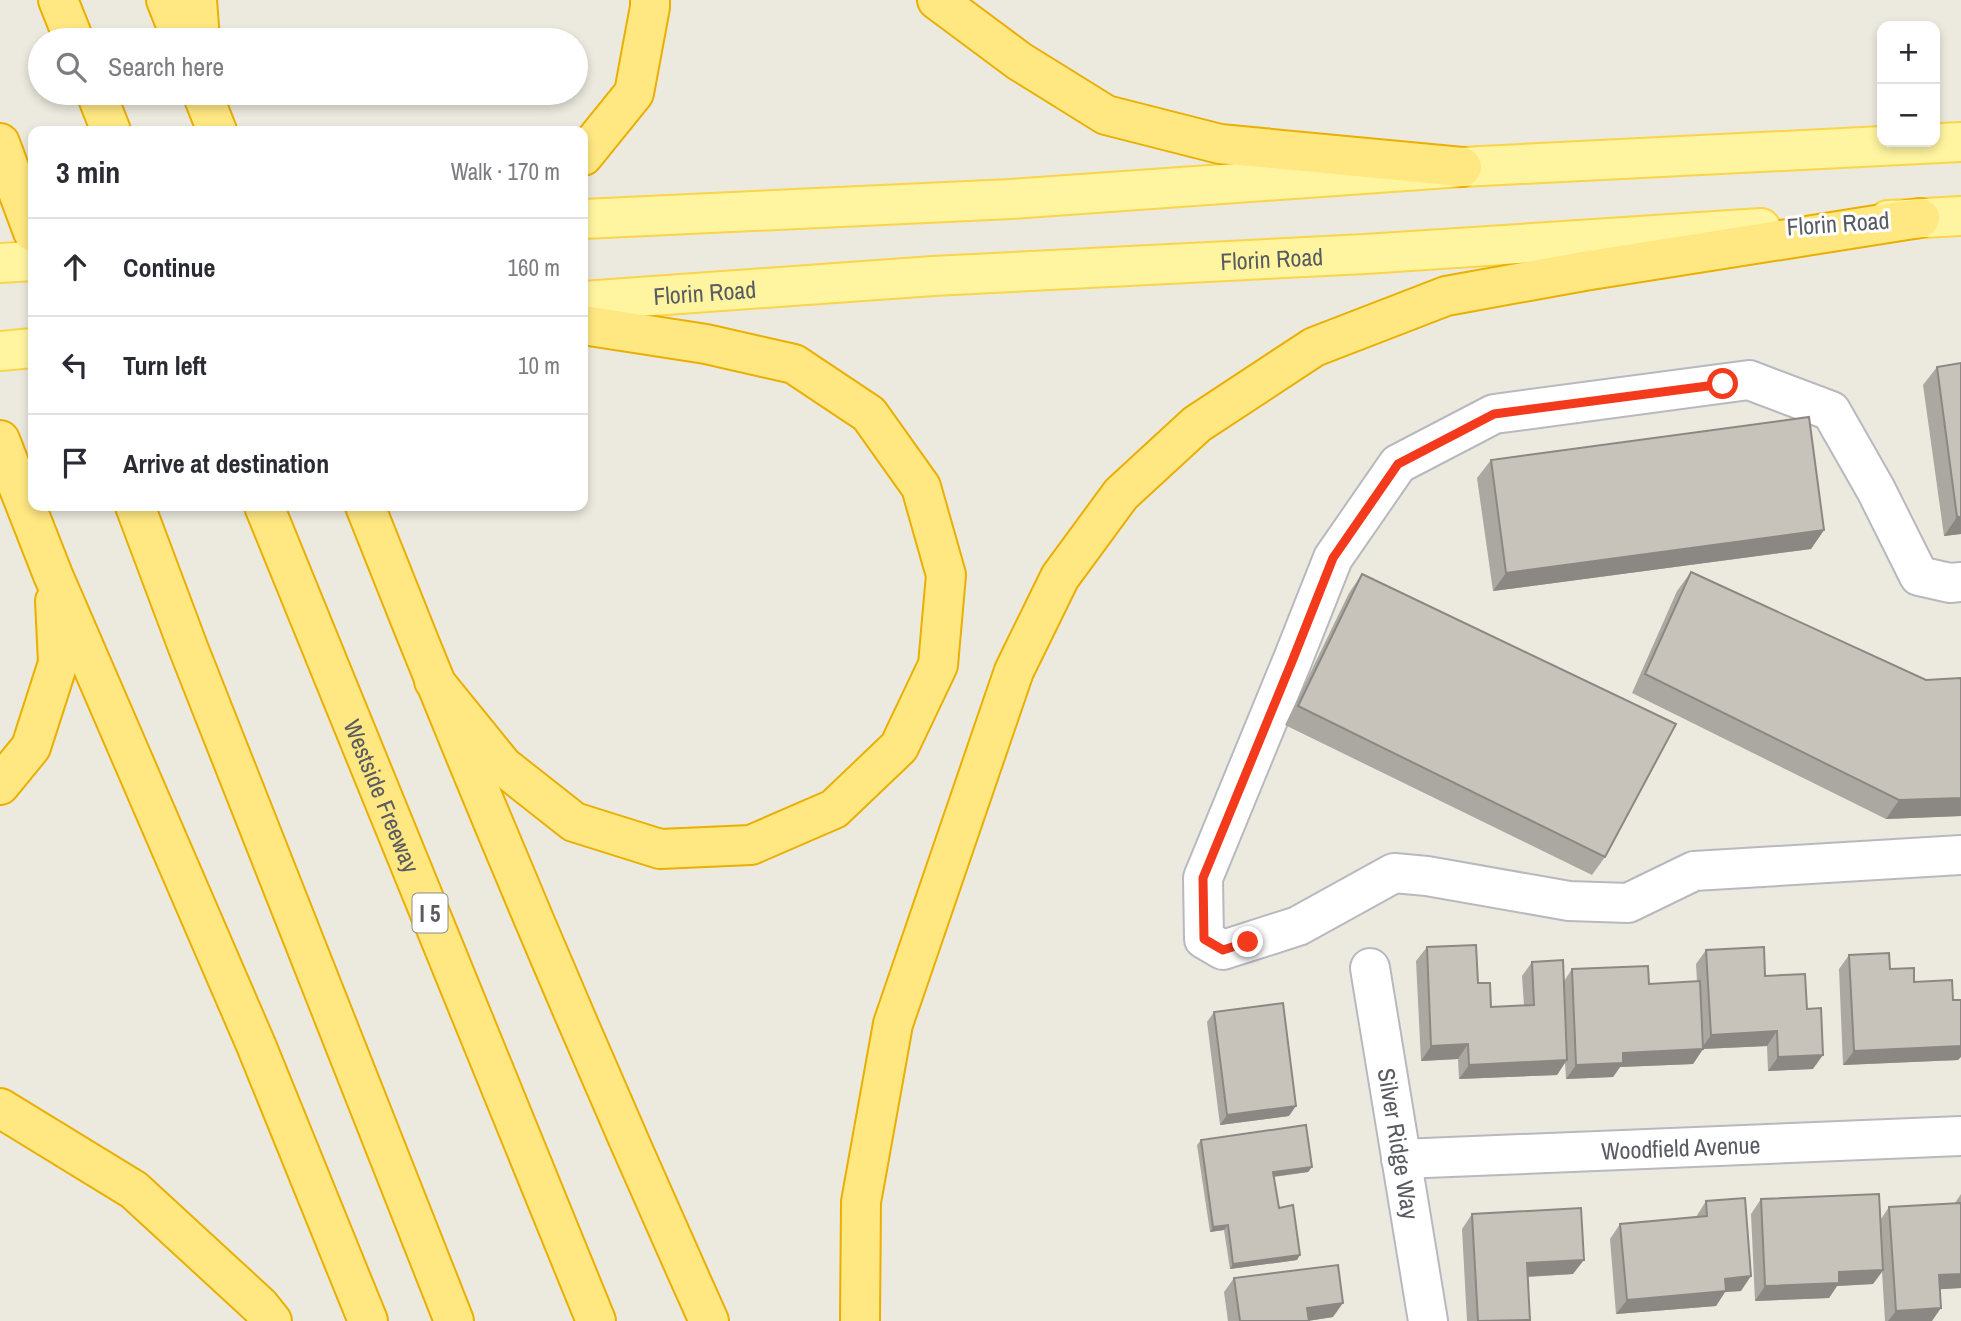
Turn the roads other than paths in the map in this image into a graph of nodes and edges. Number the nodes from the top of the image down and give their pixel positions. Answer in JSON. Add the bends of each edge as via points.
{"nodes":[{"id":1,"x":58,"y":0,"type":"edge"},
{"id":2,"x":166,"y":0,"type":"edge"},
{"id":3,"x":197,"y":0,"type":"edge"},
{"id":4,"x":650,"y":0,"type":"edge"},
{"id":5,"x":937,"y":0,"type":"edge"},
{"id":6,"x":69,"y":28,"type":"edge"},
{"id":7,"x":177,"y":28,"type":"edge"},
{"id":8,"x":199,"y":28,"type":"edge"},
{"id":9,"x":101,"y":105,"type":"edge"},
{"id":10,"x":109,"y":126,"type":"edge"},
{"id":11,"x":1961,"y":142,"type":"edge"},
{"id":12,"x":0,"y":143,"type":"edge"},
{"id":13,"x":588,"y":150,"type":"edge"},
{"id":14,"x":1462,"y":167,"type":"junction"},
{"id":15,"x":1961,"y":216,"type":"edge"},
{"id":16,"x":1920,"y":218,"type":"junction"},
{"id":17,"x":28,"y":219,"type":"edge"},
{"id":18,"x":588,"y":219,"type":"edge"},
{"id":19,"x":28,"y":261,"type":"edge"},
{"id":20,"x":0,"y":263,"type":"edge"},
{"id":21,"x":588,"y":302,"type":"edge"},
{"id":22,"x":588,"y":326,"type":"edge"},
{"id":23,"x":28,"y":348,"type":"edge"},
{"id":24,"x":0,"y":351,"type":"edge"},
{"id":25,"x":0,"y":440,"type":"edge"},
{"id":26,"x":137,"y":511,"type":"edge"},
{"id":27,"x":266,"y":511,"type":"edge"},
{"id":28,"x":367,"y":511,"type":"edge"},
{"id":29,"x":53,"y":575,"type":"junction"},
{"id":30,"x":1961,"y":582,"type":"edge"},
{"id":31,"x":434,"y":681,"type":"junction"},
{"id":32,"x":0,"y":785,"type":"edge"},
{"id":33,"x":1961,"y":855,"type":"edge"},
{"id":34,"x":1370,"y":968,"type":"dead end"},
{"id":35,"x":0,"y":1108,"type":"edge"},
{"id":36,"x":1961,"y":1136,"type":"edge"},
{"id":37,"x":1401,"y":1159,"type":"junction"},
{"id":38,"x":272,"y":1321,"type":"edge"},
{"id":39,"x":368,"y":1321,"type":"edge"},
{"id":40,"x":454,"y":1321,"type":"edge"},
{"id":41,"x":596,"y":1321,"type":"edge"},
{"id":42,"x":709,"y":1321,"type":"edge"},
{"id":43,"x":860,"y":1321,"type":"edge"},
{"id":44,"x":1428,"y":1321,"type":"edge"}],
"edges":[{"from":1,"to":6,"type":"highway"},
{"from":2,"to":7,"type":"highway"},
{"from":3,"to":8,"type":"highway"},
{"from":4,"to":13,"type":"highway","via":[[634,93]]},
{"from":5,"to":14,"type":"highway","via":[[1019,61],[1106,115],[1220,144]]},
{"from":9,"to":10,"type":"highway"},
{"from":11,"to":14,"type":"main road"},
{"from":12,"to":17,"type":"highway"},
{"from":14,"to":18,"type":"main road","via":[[1011,199]]},
{"from":15,"to":16,"type":"main road","name":"Florin Road"},
{"from":16,"to":21,"type":"main road","name":"Florin Road","via":[[933,276]]},
{"from":16,"to":43,"type":"highway","via":[[1446,296],[1314,347],[1196,424],[1121,494],[1060,577],[1014,671],[893,1024],[861,1202]]},
{"from":19,"to":20,"type":"main road"},
{"from":22,"to":31,"type":"highway","via":[[706,344],[794,364],[869,414],[922,487],[946,575],[938,665],[899,747],[834,809],[751,845],[660,849],[574,822],[503,766]]},
{"from":23,"to":24,"type":"main road"},
{"from":25,"to":29,"type":"highway"},
{"from":26,"to":40,"type":"highway"},
{"from":27,"to":41,"type":"highway","name":"Westside Freeway","number":"I 5"},
{"from":28,"to":31,"type":"highway"},
{"from":29,"to":32,"type":"highway","via":[[58,663],[32,747]]},
{"from":29,"to":39,"type":"highway","via":[[256,1045]]},
{"from":30,"to":33,"type":"street","via":[[1919,576],[1831,411],[1749,380],[1494,414],[1398,464],[1333,558],[1203,878],[1204,939],[1223,950],[1298,926],[1394,873],[1569,901],[1628,902],[1694,870]]},
{"from":31,"to":42,"type":"highway"},
{"from":34,"to":37,"type":"street","name":"Silver Ridge Way"},
{"from":35,"to":38,"type":"highway","via":[[134,1189]]},
{"from":36,"to":37,"type":"street","name":"Woodfield Avenue"},
{"from":37,"to":44,"type":"street","name":"Silver Ridge Way"}]}
